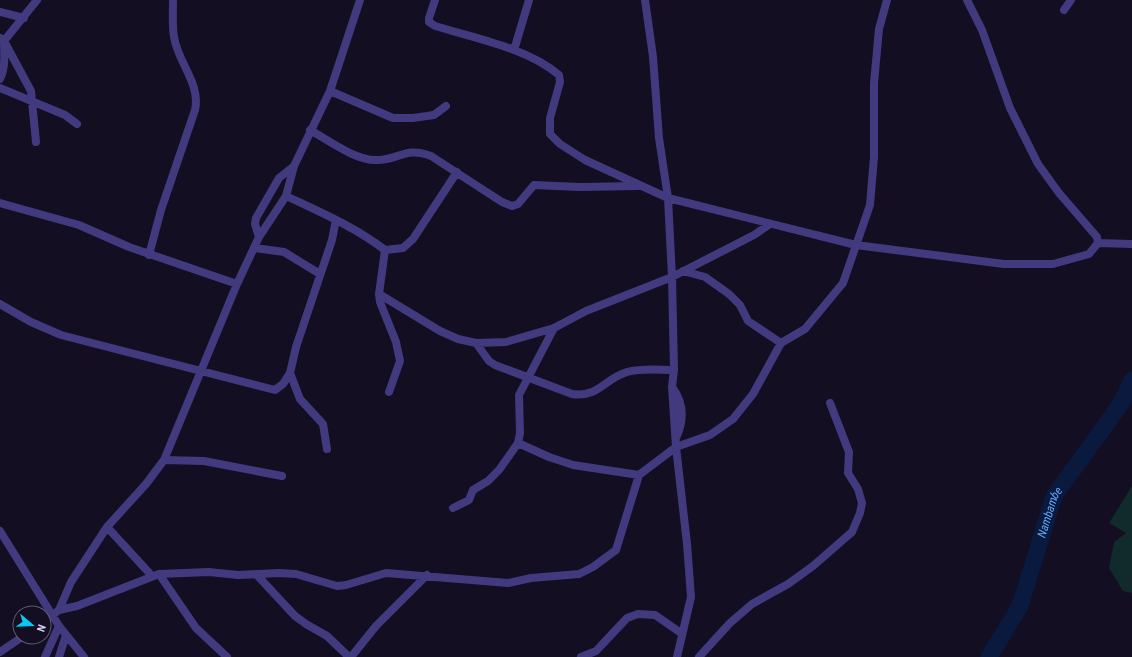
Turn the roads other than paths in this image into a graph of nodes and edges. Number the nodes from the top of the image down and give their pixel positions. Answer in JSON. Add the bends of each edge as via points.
{"nodes":[{"id":1,"x":37,"y":0,"type":"edge"},
{"id":2,"x":173,"y":0,"type":"edge"},
{"id":3,"x":360,"y":0,"type":"edge"},
{"id":4,"x":434,"y":0,"type":"edge"},
{"id":5,"x":529,"y":0,"type":"edge"},
{"id":6,"x":645,"y":0,"type":"edge"},
{"id":7,"x":887,"y":0,"type":"edge"},
{"id":8,"x":967,"y":0,"type":"edge"},
{"id":9,"x":1071,"y":0,"type":"edge"},
{"id":10,"x":1064,"y":10,"type":"dead end"},
{"id":11,"x":0,"y":12,"type":"edge"},
{"id":12,"x":24,"y":18,"type":"junction"},
{"id":13,"x":2,"y":39,"type":"edge"},
{"id":14,"x":514,"y":50,"type":"junction"},
{"id":15,"x":0,"y":79,"type":"edge"},
{"id":16,"x":0,"y":88,"type":"edge"},
{"id":17,"x":330,"y":91,"type":"junction"},
{"id":18,"x":33,"y":102,"type":"junction"},
{"id":19,"x":446,"y":106,"type":"dead end"},
{"id":20,"x":77,"y":124,"type":"dead end"},
{"id":21,"x":310,"y":130,"type":"junction"},
{"id":22,"x":36,"y":142,"type":"dead end"},
{"id":23,"x":294,"y":166,"type":"junction"},
{"id":24,"x":457,"y":172,"type":"junction"},
{"id":25,"x":640,"y":186,"type":"junction"},
{"id":26,"x":286,"y":196,"type":"junction"},
{"id":27,"x":668,"y":198,"type":"junction"},
{"id":28,"x":0,"y":203,"type":"edge"},
{"id":29,"x":336,"y":220,"type":"junction"},
{"id":30,"x":770,"y":224,"type":"junction"},
{"id":31,"x":259,"y":237,"type":"junction"},
{"id":32,"x":1098,"y":242,"type":"junction"},
{"id":33,"x":1132,"y":244,"type":"edge"},
{"id":34,"x":856,"y":245,"type":"junction"},
{"id":35,"x":255,"y":248,"type":"junction"},
{"id":36,"x":385,"y":250,"type":"junction"},
{"id":37,"x":149,"y":255,"type":"junction"},
{"id":38,"x":696,"y":264,"type":"junction"},
{"id":39,"x":683,"y":271,"type":"junction"},
{"id":40,"x":320,"y":274,"type":"junction"},
{"id":41,"x":705,"y":276,"type":"junction"},
{"id":42,"x":672,"y":277,"type":"junction"},
{"id":43,"x":237,"y":284,"type":"junction"},
{"id":44,"x":379,"y":294,"type":"junction"},
{"id":45,"x":0,"y":304,"type":"edge"},
{"id":46,"x":554,"y":328,"type":"junction"},
{"id":47,"x":476,"y":343,"type":"junction"},
{"id":48,"x":781,"y":343,"type":"junction"},
{"id":49,"x":674,"y":370,"type":"junction"},
{"id":50,"x":202,"y":371,"type":"junction"},
{"id":51,"x":290,"y":373,"type":"junction"},
{"id":52,"x":527,"y":377,"type":"junction"},
{"id":53,"x":389,"y":392,"type":"dead end"},
{"id":54,"x":830,"y":402,"type":"dead end"},
{"id":55,"x":518,"y":443,"type":"junction"},
{"id":56,"x":675,"y":444,"type":"junction"},
{"id":57,"x":328,"y":449,"type":"dead end"},
{"id":58,"x":164,"y":460,"type":"junction"},
{"id":59,"x":282,"y":476,"type":"dead end"},
{"id":60,"x":639,"y":476,"type":"junction"},
{"id":61,"x":453,"y":508,"type":"dead end"},
{"id":62,"x":107,"y":527,"type":"junction"},
{"id":63,"x":0,"y":531,"type":"edge"},
{"id":64,"x":256,"y":574,"type":"junction"},
{"id":65,"x":155,"y":575,"type":"junction"},
{"id":66,"x":427,"y":576,"type":"junction"},
{"id":67,"x":59,"y":610,"type":"junction"},
{"id":68,"x":53,"y":616,"type":"junction"},
{"id":69,"x":59,"y":626,"type":"junction"},
{"id":70,"x":681,"y":633,"type":"junction"},
{"id":71,"x":66,"y":635,"type":"junction"},
{"id":72,"x":12,"y":644,"type":"edge"},
{"id":73,"x":0,"y":652,"type":"edge"},
{"id":74,"x":45,"y":657,"type":"edge"},
{"id":75,"x":59,"y":657,"type":"edge"},
{"id":76,"x":84,"y":657,"type":"edge"},
{"id":77,"x":227,"y":657,"type":"edge"},
{"id":78,"x":350,"y":657,"type":"edge"},
{"id":79,"x":580,"y":657,"type":"edge"},
{"id":80,"x":677,"y":657,"type":"edge"},
{"id":81,"x":698,"y":657,"type":"edge"}],
"edges":[{"from":1,"to":12,"type":"street"},
{"from":2,"to":37,"type":"street","via":[[174,37],[181,61],[196,90],[197,100]]},
{"from":3,"to":17,"type":"street"},
{"from":4,"to":14,"type":"street","via":[[429,22],[435,26]]},
{"from":5,"to":14,"type":"street"},
{"from":6,"to":27,"type":"street","via":[[653,56],[658,138]]},
{"from":7,"to":34,"type":"street","via":[[879,29],[874,82],[874,157],[870,205]]},
{"from":8,"to":32,"type":"street","via":[[982,30],[1010,108],[1038,164],[1097,237]]},
{"from":9,"to":10,"type":"street"},
{"from":11,"to":12,"type":"street"},
{"from":12,"to":13,"type":"street"},
{"from":13,"to":15,"type":"street","via":[[4,61]]},
{"from":13,"to":18,"type":"street","via":[[31,91]]},
{"from":14,"to":25,"type":"street","via":[[559,75],[560,82],[550,118],[550,134],[560,144],[585,160]]},
{"from":16,"to":18,"type":"street"},
{"from":17,"to":19,"type":"street","via":[[393,118],[434,115]]},
{"from":17,"to":21,"type":"street"},
{"from":18,"to":20,"type":"street","via":[[65,115]]},
{"from":18,"to":22,"type":"street"},
{"from":21,"to":23,"type":"street"},
{"from":21,"to":24,"type":"street","via":[[363,158],[378,160],[421,152]]},
{"from":23,"to":26,"type":"street"},
{"from":23,"to":31,"type":"street","via":[[279,178],[262,206],[255,224]]},
{"from":24,"to":25,"type":"street","via":[[512,206],[518,204],[534,185]]},
{"from":24,"to":36,"type":"street","via":[[413,239],[403,248]]},
{"from":25,"to":27,"type":"street"},
{"from":26,"to":29,"type":"street"},
{"from":26,"to":31,"type":"street"},
{"from":27,"to":30,"type":"street"},
{"from":27,"to":42,"type":"street"},
{"from":28,"to":37,"type":"street","via":[[79,225]]},
{"from":29,"to":36,"type":"street"},
{"from":29,"to":40,"type":"street"},
{"from":30,"to":34,"type":"street"},
{"from":30,"to":38,"type":"street","via":[[754,235]]},
{"from":31,"to":35,"type":"street"},
{"from":32,"to":33,"type":"street"},
{"from":32,"to":34,"type":"street","via":[[1089,254],[1053,264],[1004,264]]},
{"from":34,"to":48,"type":"street","via":[[843,283],[805,329]]},
{"from":35,"to":40,"type":"street","via":[[284,252]]},
{"from":35,"to":43,"type":"street"},
{"from":36,"to":44,"type":"street"},
{"from":37,"to":43,"type":"street"},
{"from":38,"to":39,"type":"street"},
{"from":38,"to":41,"type":"street"},
{"from":39,"to":41,"type":"street"},
{"from":39,"to":42,"type":"street"},
{"from":40,"to":51,"type":"street"},
{"from":41,"to":48,"type":"street","via":[[735,299],[748,321]]},
{"from":42,"to":46,"type":"street","via":[[586,311]]},
{"from":42,"to":49,"type":"street"},
{"from":43,"to":50,"type":"street"},
{"from":44,"to":47,"type":"street","via":[[440,331]]},
{"from":44,"to":53,"type":"street","via":[[400,361]]},
{"from":45,"to":50,"type":"street","via":[[31,322],[61,335]]},
{"from":46,"to":47,"type":"street","via":[[506,342]]},
{"from":46,"to":52,"type":"street"},
{"from":47,"to":52,"type":"street","via":[[494,365]]},
{"from":48,"to":56,"type":"street","via":[[753,394],[733,419],[710,435]]},
{"from":49,"to":52,"type":"street","via":[[634,370],[614,378],[592,393],[580,395]]},
{"from":49,"to":56,"type":"street","via":[[672,387],[681,404],[681,427]]},
{"from":50,"to":51,"type":"street","via":[[275,390],[283,384]]},
{"from":50,"to":58,"type":"street"},
{"from":51,"to":57,"type":"street","via":[[300,399],[323,424]]},
{"from":52,"to":55,"type":"street","via":[[519,395]]},
{"from":54,"to":81,"type":"street","via":[[849,452],[848,473],[858,489],[862,503],[852,532],[788,584],[752,604]]},
{"from":55,"to":60,"type":"street","via":[[573,465]]},
{"from":55,"to":61,"type":"street","via":[[499,470],[474,490],[469,500]]},
{"from":56,"to":60,"type":"street"},
{"from":56,"to":70,"type":"street","via":[[691,596]]},
{"from":58,"to":59,"type":"street","via":[[204,461]]},
{"from":58,"to":62,"type":"street"},
{"from":60,"to":66,"type":"street","via":[[616,550],[593,568],[579,574],[531,578],[508,583]]},
{"from":62,"to":65,"type":"street"},
{"from":62,"to":67,"type":"street","via":[[71,582]]},
{"from":63,"to":68,"type":"street"},
{"from":64,"to":65,"type":"street","via":[[209,572]]},
{"from":64,"to":66,"type":"street","via":[[296,574],[337,586],[386,573]]},
{"from":64,"to":78,"type":"street","via":[[295,616],[327,636]]},
{"from":65,"to":67,"type":"street","via":[[77,606]]},
{"from":65,"to":77,"type":"street","via":[[196,628]]},
{"from":66,"to":78,"type":"street","via":[[376,626]]},
{"from":67,"to":68,"type":"street"},
{"from":68,"to":69,"type":"street"},
{"from":69,"to":71,"type":"street"},
{"from":69,"to":74,"type":"street"},
{"from":70,"to":79,"type":"street","via":[[655,615],[638,614],[628,618],[596,652]]},
{"from":70,"to":80,"type":"street"},
{"from":71,"to":75,"type":"street"},
{"from":71,"to":76,"type":"street"},
{"from":72,"to":73,"type":"street"}]}
